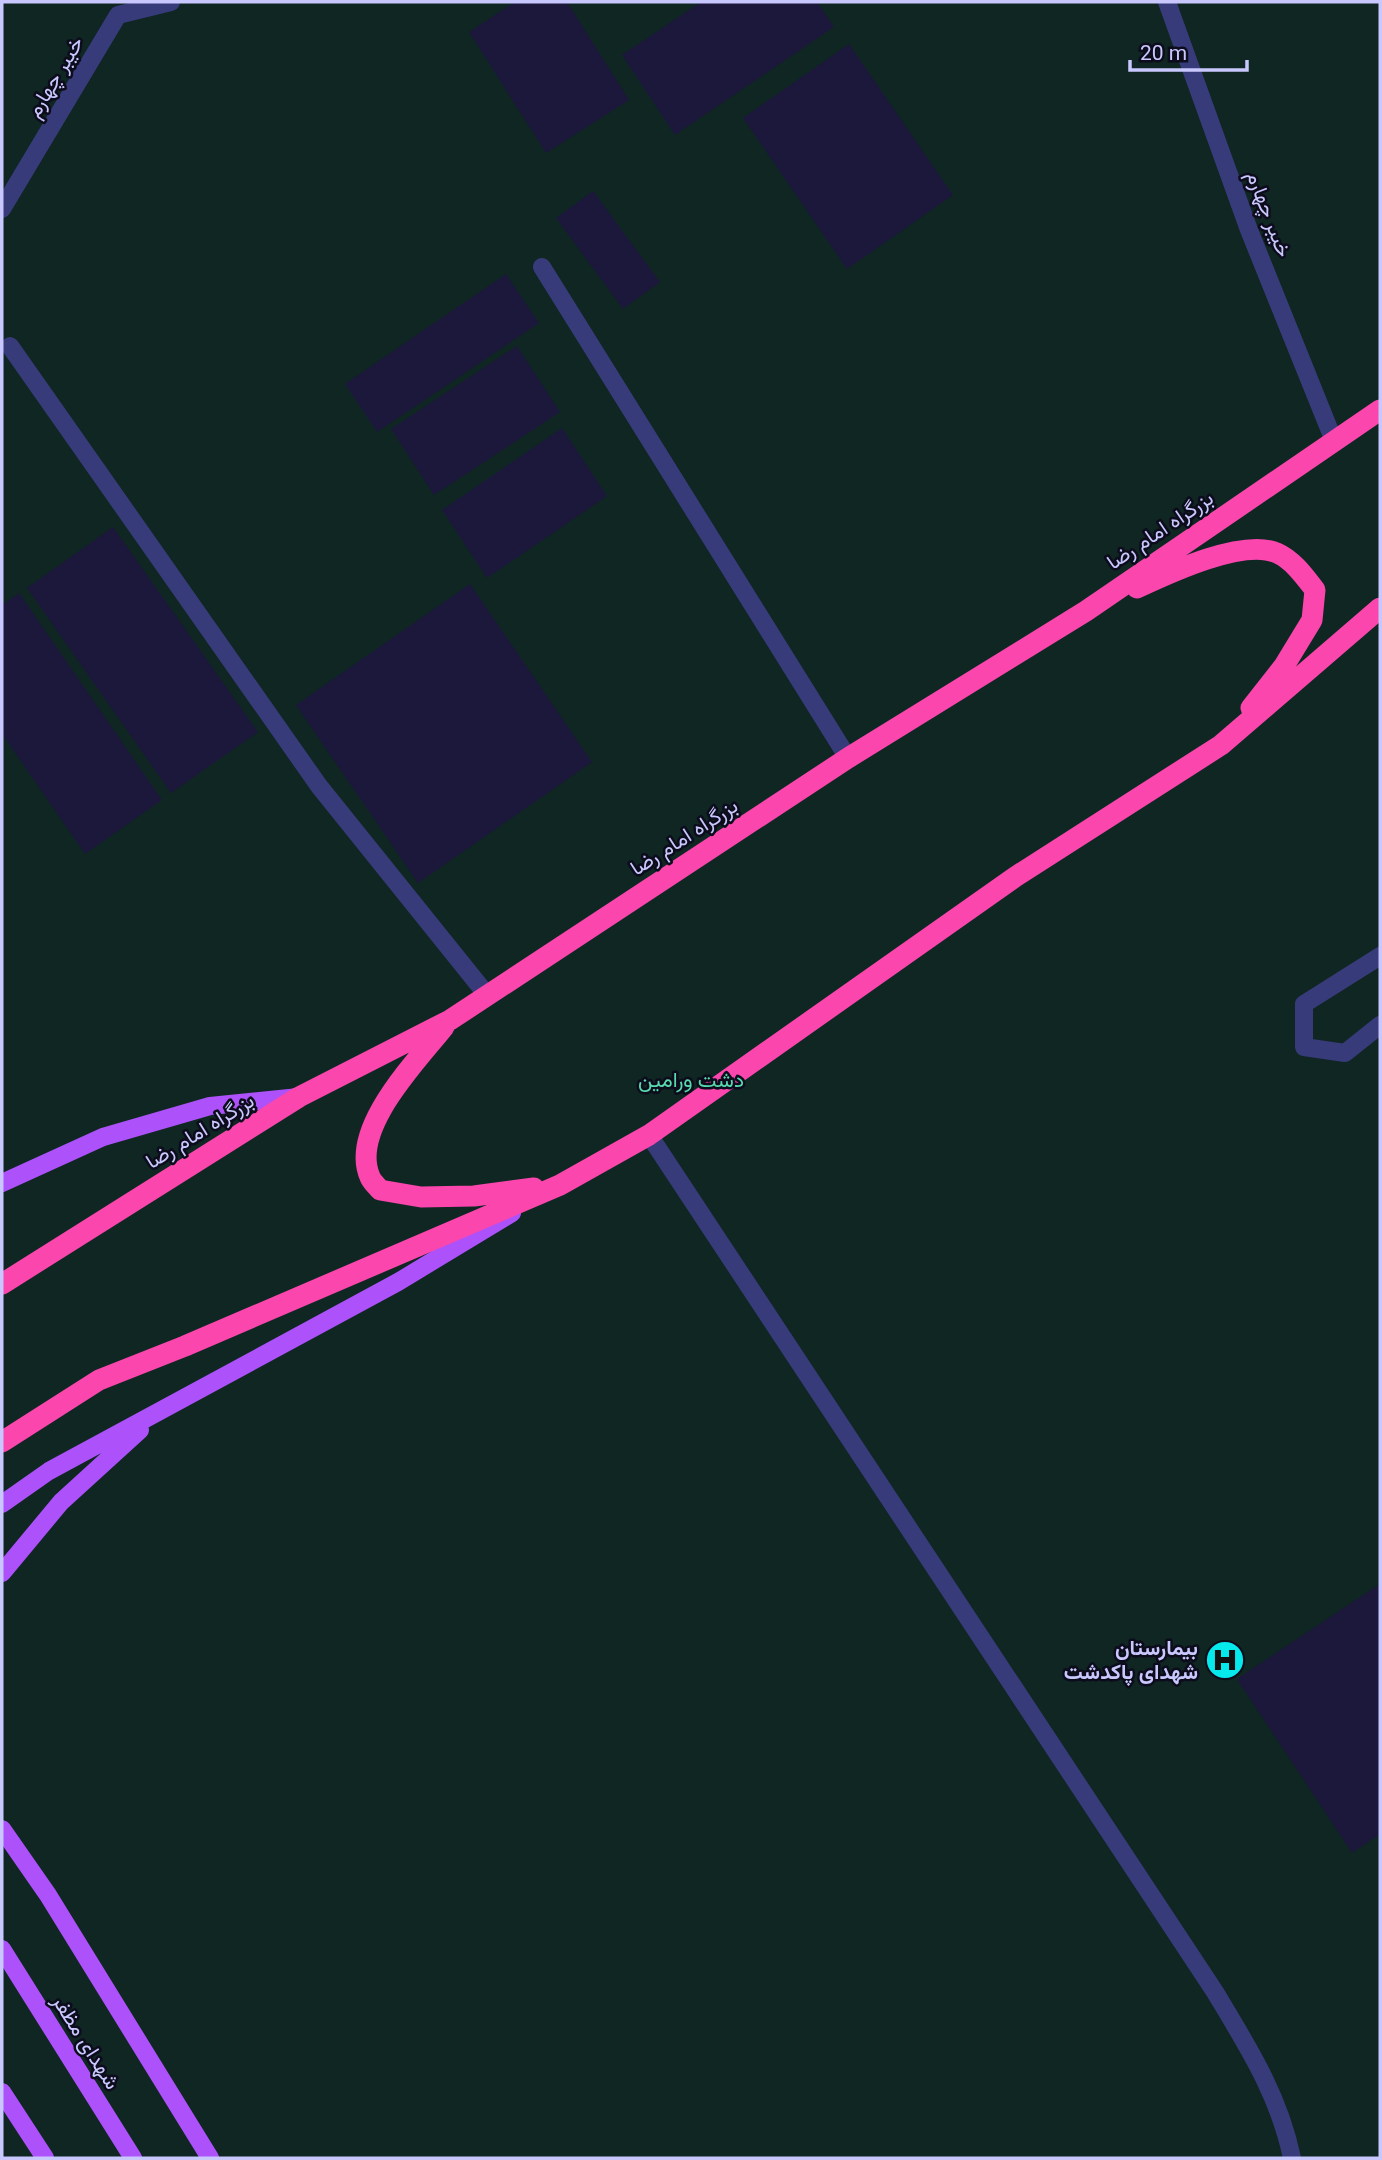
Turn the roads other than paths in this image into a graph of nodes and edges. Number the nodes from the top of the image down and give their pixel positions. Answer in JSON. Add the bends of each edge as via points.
{"nodes":[{"id":1,"x":171,"y":2,"type":"edge"},
{"id":2,"x":1167,"y":2,"type":"edge"},
{"id":3,"x":2,"y":209,"type":"edge"},
{"id":4,"x":542,"y":267,"type":"dead end"},
{"id":5,"x":10,"y":346,"type":"dead end"},
{"id":6,"x":1380,"y":410,"type":"edge"},
{"id":7,"x":1334,"y":441,"type":"junction"},
{"id":8,"x":1380,"y":608,"type":"edge"},
{"id":9,"x":1086,"y":611,"type":"junction"},
{"id":10,"x":1221,"y":745,"type":"junction"},
{"id":11,"x":848,"y":758,"type":"junction"},
{"id":12,"x":1380,"y":956,"type":"edge"},
{"id":13,"x":488,"y":995,"type":"junction"},
{"id":14,"x":450,"y":1020,"type":"junction"},
{"id":15,"x":1380,"y":1025,"type":"edge"},
{"id":16,"x":299,"y":1097,"type":"junction"},
{"id":17,"x":649,"y":1135,"type":"junction"},
{"id":18,"x":2,"y":1183,"type":"edge"},
{"id":19,"x":560,"y":1185,"type":"junction"},
{"id":20,"x":2,"y":1284,"type":"edge"},
{"id":21,"x":161,"y":1411,"type":"junction"},
{"id":22,"x":2,"y":1441,"type":"edge"},
{"id":23,"x":2,"y":1504,"type":"edge"},
{"id":24,"x":2,"y":1573,"type":"edge"},
{"id":25,"x":2,"y":1829,"type":"edge"},
{"id":26,"x":2,"y":1949,"type":"edge"},
{"id":27,"x":2,"y":2092,"type":"edge"},
{"id":28,"x":45,"y":2158,"type":"edge"},
{"id":29,"x":133,"y":2158,"type":"edge"},
{"id":30,"x":210,"y":2158,"type":"edge"},
{"id":31,"x":1292,"y":2158,"type":"edge"}],
"edges":[{"from":1,"to":3,"type":"street","name":"خیبر چهارم","via":[[118,15]]},
{"from":2,"to":7,"type":"street","name":"خیبر چهارم","via":[[1249,230]]},
{"from":4,"to":11,"type":"street"},
{"from":5,"to":13,"type":"street","via":[[319,786]]},
{"from":6,"to":7,"type":"highway","name":"بزرگراه امام رضا"},
{"from":7,"to":9,"type":"highway","name":"بزرگراه امام رضا"},
{"from":8,"to":10,"type":"highway"},
{"from":9,"to":10,"type":"highway","via":[[1180,569],[1245,549],[1276,552],[1300,571],[1315,590],[1312,620],[1284,666]]},
{"from":9,"to":11,"type":"highway","name":"بزرگراه امام رضا"},
{"from":10,"to":17,"type":"highway","via":[[1015,877]]},
{"from":11,"to":13,"type":"highway","name":"بزرگراه امام رضا"},
{"from":12,"to":15,"type":"street","via":[[1304,1004],[1304,1046],[1345,1053]]},
{"from":13,"to":14,"type":"highway","name":"بزرگراه امام رضا"},
{"from":14,"to":16,"type":"highway","name":"بزرگراه امام رضا"},
{"from":14,"to":19,"type":"highway","via":[[381,1110],[367,1146],[370,1177],[380,1190],[421,1197],[474,1196]]},
{"from":16,"to":18,"type":"main road","via":[[210,1106],[116,1133]]},
{"from":16,"to":20,"type":"highway","name":"بزرگراه امام رضا"},
{"from":17,"to":19,"type":"highway"},
{"from":17,"to":31,"type":"street","via":[[1215,1993],[1264,2075],[1286,2128]]},
{"from":19,"to":21,"type":"main road","via":[[398,1282]]},
{"from":19,"to":22,"type":"highway","via":[[99,1380]]},
{"from":21,"to":23,"type":"main road","via":[[49,1471]]},
{"from":21,"to":24,"type":"main road","via":[[61,1502]]},
{"from":25,"to":30,"type":"main road","via":[[48,1895]]},
{"from":26,"to":29,"type":"main road","name":"شهدای مظفر"},
{"from":27,"to":28,"type":"main road"}]}
